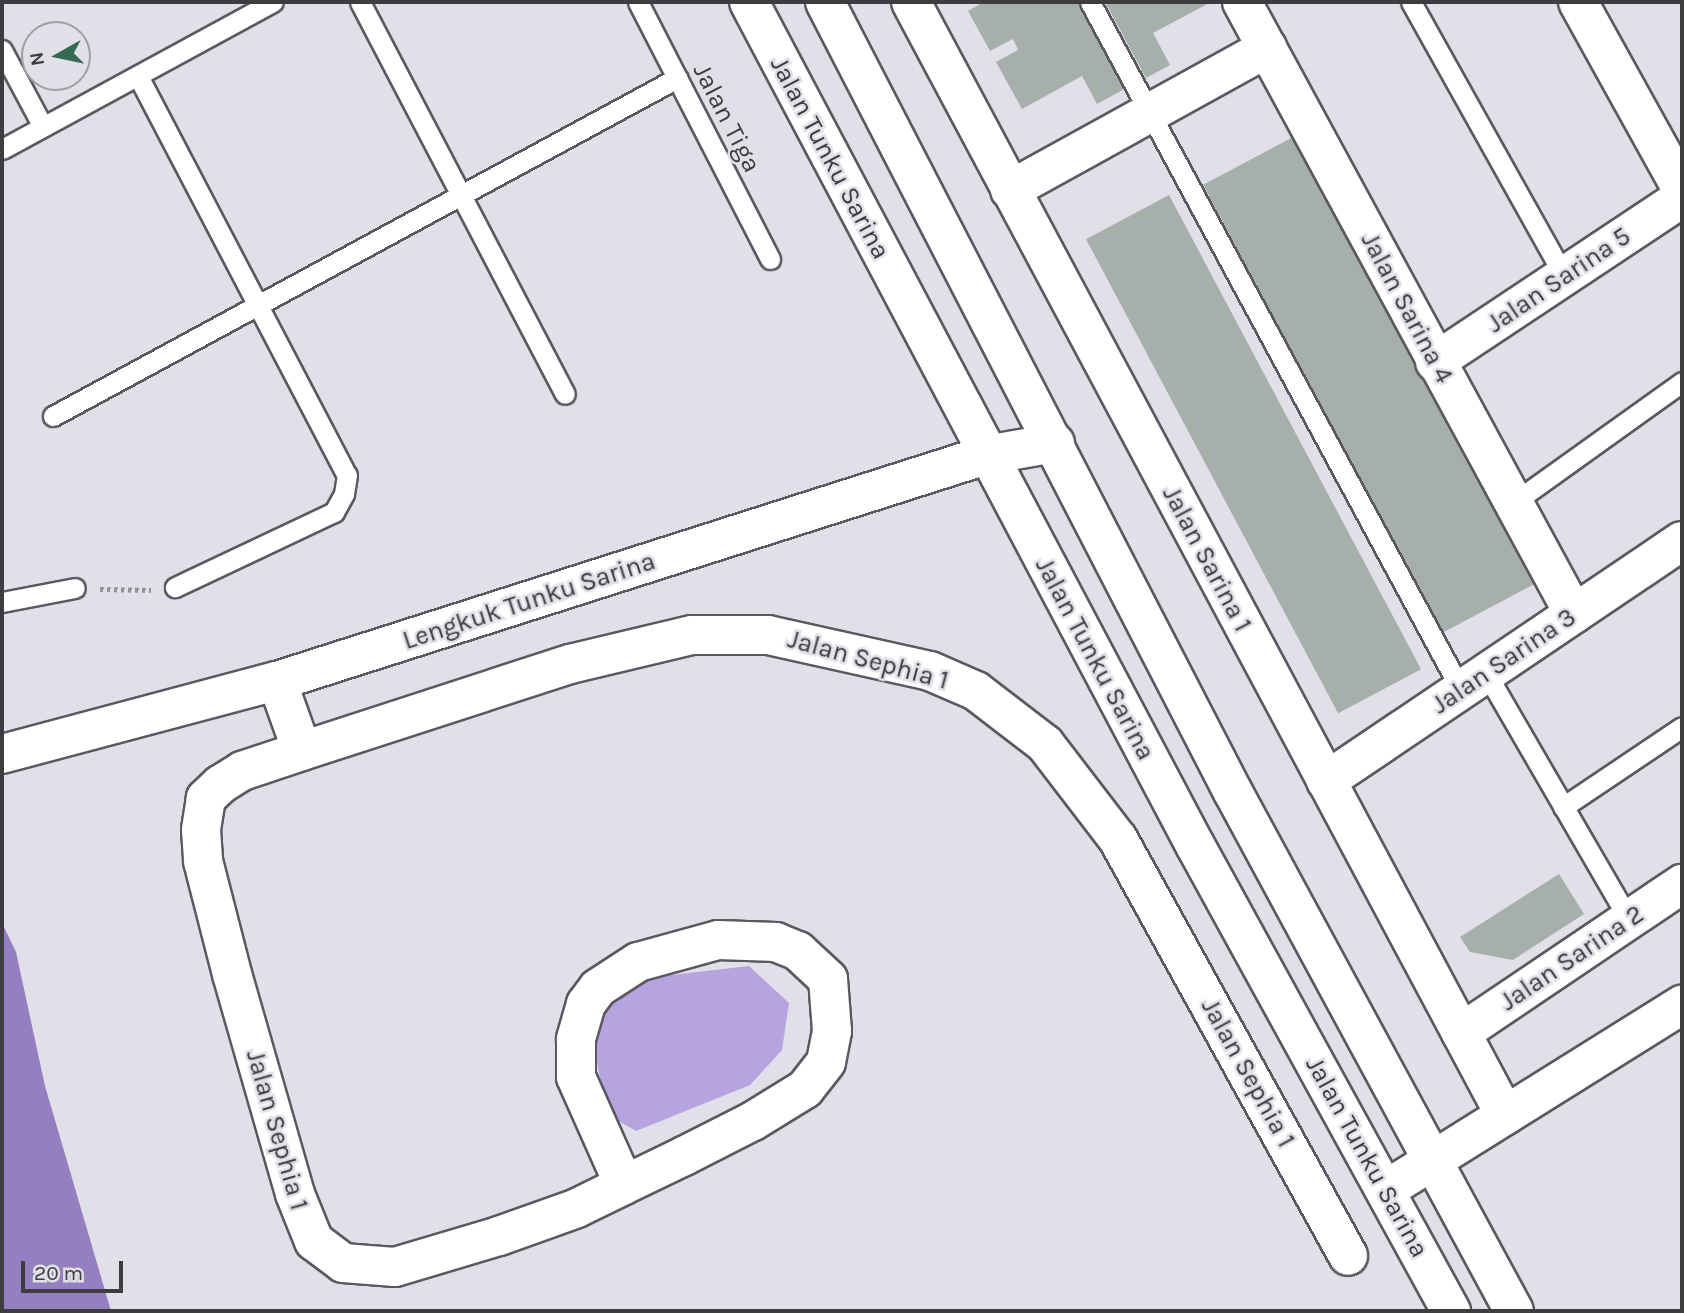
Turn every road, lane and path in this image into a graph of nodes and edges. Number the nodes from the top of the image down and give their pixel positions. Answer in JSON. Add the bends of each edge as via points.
{"nodes":[{"id":1,"x":273,"y":2,"type":"edge"},
{"id":2,"x":360,"y":2,"type":"edge"},
{"id":3,"x":638,"y":2,"type":"edge"},
{"id":4,"x":749,"y":2,"type":"edge"},
{"id":5,"x":825,"y":2,"type":"edge"},
{"id":6,"x":911,"y":2,"type":"edge"},
{"id":7,"x":1090,"y":2,"type":"edge"},
{"id":8,"x":1242,"y":2,"type":"edge"},
{"id":9,"x":1411,"y":2,"type":"edge"},
{"id":10,"x":1578,"y":2,"type":"edge"},
{"id":11,"x":1267,"y":48,"type":"junction"},
{"id":12,"x":2,"y":50,"type":"edge"},
{"id":13,"x":138,"y":76,"type":"junction"},
{"id":14,"x":677,"y":78,"type":"junction"},
{"id":15,"x":1149,"y":111,"type":"junction"},
{"id":16,"x":42,"y":125,"type":"junction"},
{"id":17,"x":2,"y":149,"type":"edge"},
{"id":18,"x":1010,"y":190,"type":"junction"},
{"id":19,"x":1682,"y":190,"type":"edge"},
{"id":20,"x":461,"y":195,"type":"junction"},
{"id":21,"x":1682,"y":198,"type":"edge"},
{"id":22,"x":770,"y":259,"type":"dead end"},
{"id":23,"x":1564,"y":276,"type":"junction"},
{"id":24,"x":256,"y":304,"type":"junction"},
{"id":25,"x":1435,"y":362,"type":"junction"},
{"id":26,"x":1682,"y":382,"type":"edge"},
{"id":27,"x":565,"y":394,"type":"dead end"},
{"id":28,"x":53,"y":416,"type":"dead end"},
{"id":29,"x":1055,"y":443,"type":"junction"},
{"id":30,"x":986,"y":455,"type":"junction"},
{"id":31,"x":1514,"y":503,"type":"junction"},
{"id":32,"x":1682,"y":541,"type":"edge"},
{"id":33,"x":175,"y":587,"type":"joint"},
{"id":34,"x":75,"y":588,"type":"joint"},
{"id":35,"x":2,"y":601,"type":"edge"},
{"id":36,"x":1574,"y":614,"type":"junction"},
{"id":37,"x":278,"y":681,"type":"junction"},
{"id":38,"x":1474,"y":681,"type":"junction"},
{"id":39,"x":1682,"y":727,"type":"edge"},
{"id":40,"x":3,"y":747,"type":"edge"},
{"id":41,"x":302,"y":751,"type":"junction"},
{"id":42,"x":1326,"y":781,"type":"junction"},
{"id":43,"x":1563,"y":807,"type":"junction"},
{"id":44,"x":1682,"y":884,"type":"edge"},
{"id":45,"x":1629,"y":920,"type":"junction"},
{"id":46,"x":1682,"y":1005,"type":"edge"},
{"id":47,"x":1461,"y":1033,"type":"junction"},
{"id":48,"x":1504,"y":1115,"type":"junction"},
{"id":49,"x":1434,"y":1160,"type":"junction"},
{"id":50,"x":624,"y":1185,"type":"junction"},
{"id":51,"x":1387,"y":1189,"type":"junction"},
{"id":52,"x":1348,"y":1256,"type":"dead end"},
{"id":53,"x":1451,"y":1311,"type":"edge"},
{"id":54,"x":1514,"y":1311,"type":"edge"}],
"edges":[{"from":1,"to":13,"type":"lane"},
{"from":2,"to":20,"type":"lane"},
{"from":3,"to":14,"type":"lane","name":"Jalan Tiga"},
{"from":4,"to":30,"type":"street","name":"Jalan Tunku Sarina"},
{"from":5,"to":29,"type":"street","name":"Jalan Tunku Sarina"},
{"from":6,"to":18,"type":"street","name":"Jalan Sarina 1"},
{"from":7,"to":15,"type":"lane"},
{"from":8,"to":11,"type":"street","name":"Jalan Sarina 4"},
{"from":9,"to":23,"type":"lane"},
{"from":10,"to":19,"type":"street"},
{"from":11,"to":15,"type":"street"},
{"from":11,"to":25,"type":"street","name":"Jalan Sarina 4"},
{"from":12,"to":16,"type":"lane"},
{"from":13,"to":16,"type":"lane"},
{"from":13,"to":24,"type":"lane"},
{"from":14,"to":20,"type":"lane"},
{"from":14,"to":22,"type":"lane","name":"Jalan Tiga"},
{"from":15,"to":18,"type":"street"},
{"from":15,"to":38,"type":"lane"},
{"from":16,"to":17,"type":"lane"},
{"from":18,"to":42,"type":"street","name":"Jalan Sarina 1"},
{"from":20,"to":24,"type":"lane"},
{"from":20,"to":27,"type":"lane"},
{"from":21,"to":23,"type":"street","name":"Jalan Sarina 5"},
{"from":23,"to":25,"type":"street","name":"Jalan Sarina 5"},
{"from":24,"to":28,"type":"lane"},
{"from":24,"to":33,"type":"lane","via":[[347,475],[344,494],[334,512]]},
{"from":25,"to":31,"type":"street","name":"Jalan Sarina 4"},
{"from":26,"to":31,"type":"lane"},
{"from":29,"to":30,"type":"street","name":"Lengkuk Tunku Sarina"},
{"from":29,"to":49,"type":"street","name":"Jalan Tunku Sarina","via":[[1233,792]]},
{"from":30,"to":37,"type":"street","name":"Lengkuk Tunku Sarina"},
{"from":30,"to":51,"type":"street","name":"Jalan Tunku Sarina","via":[[1195,845]]},
{"from":31,"to":36,"type":"street","name":"Jalan Sarina 4"},
{"from":32,"to":36,"type":"street","name":"Jalan Sarina 3"},
{"from":33,"to":34,"type":"path","via":[[146,591]]},
{"from":34,"to":35,"type":"lane"},
{"from":36,"to":38,"type":"street","name":"Jalan Sarina 3"},
{"from":37,"to":40,"type":"street","name":"Lengkuk Tunku Sarina"},
{"from":37,"to":41,"type":"street"},
{"from":38,"to":42,"type":"street","name":"Jalan Sarina 3"},
{"from":38,"to":43,"type":"lane"},
{"from":39,"to":43,"type":"lane"},
{"from":41,"to":50,"type":"street","name":"Jalan Sephia 1","via":[[242,771],[220,784],[206,798],[201,830],[203,861],[232,974],[295,1194],[314,1241],[343,1263],[395,1267],[499,1236]]},
{"from":41,"to":52,"type":"street","name":"Jalan Sephia 1","via":[[570,664],[692,635],[768,635],[930,671],[976,691],[1045,744],[1118,839]]},
{"from":42,"to":47,"type":"street","name":"Jalan Sarina 1"},
{"from":43,"to":45,"type":"lane"},
{"from":44,"to":45,"type":"street","name":"Jalan Sarina 2"},
{"from":45,"to":47,"type":"street","name":"Jalan Sarina 2"},
{"from":46,"to":48,"type":"street"},
{"from":47,"to":48,"type":"street","name":"Jalan Sarina 1"},
{"from":48,"to":49,"type":"street"},
{"from":49,"to":51,"type":"street"},
{"from":49,"to":54,"type":"street","name":"Jalan Tunku Sarina"},
{"from":50,"to":50,"type":"street","name":"Jalan Sephia 1","via":[[576,1077],[576,1040],[586,1004],[598,988],[638,962],[718,940],[776,942],[815,963],[831,992],[830,1048],[819,1074],[805,1089],[753,1121]]},
{"from":51,"to":53,"type":"street","name":"Jalan Tunku Sarina"}]}
